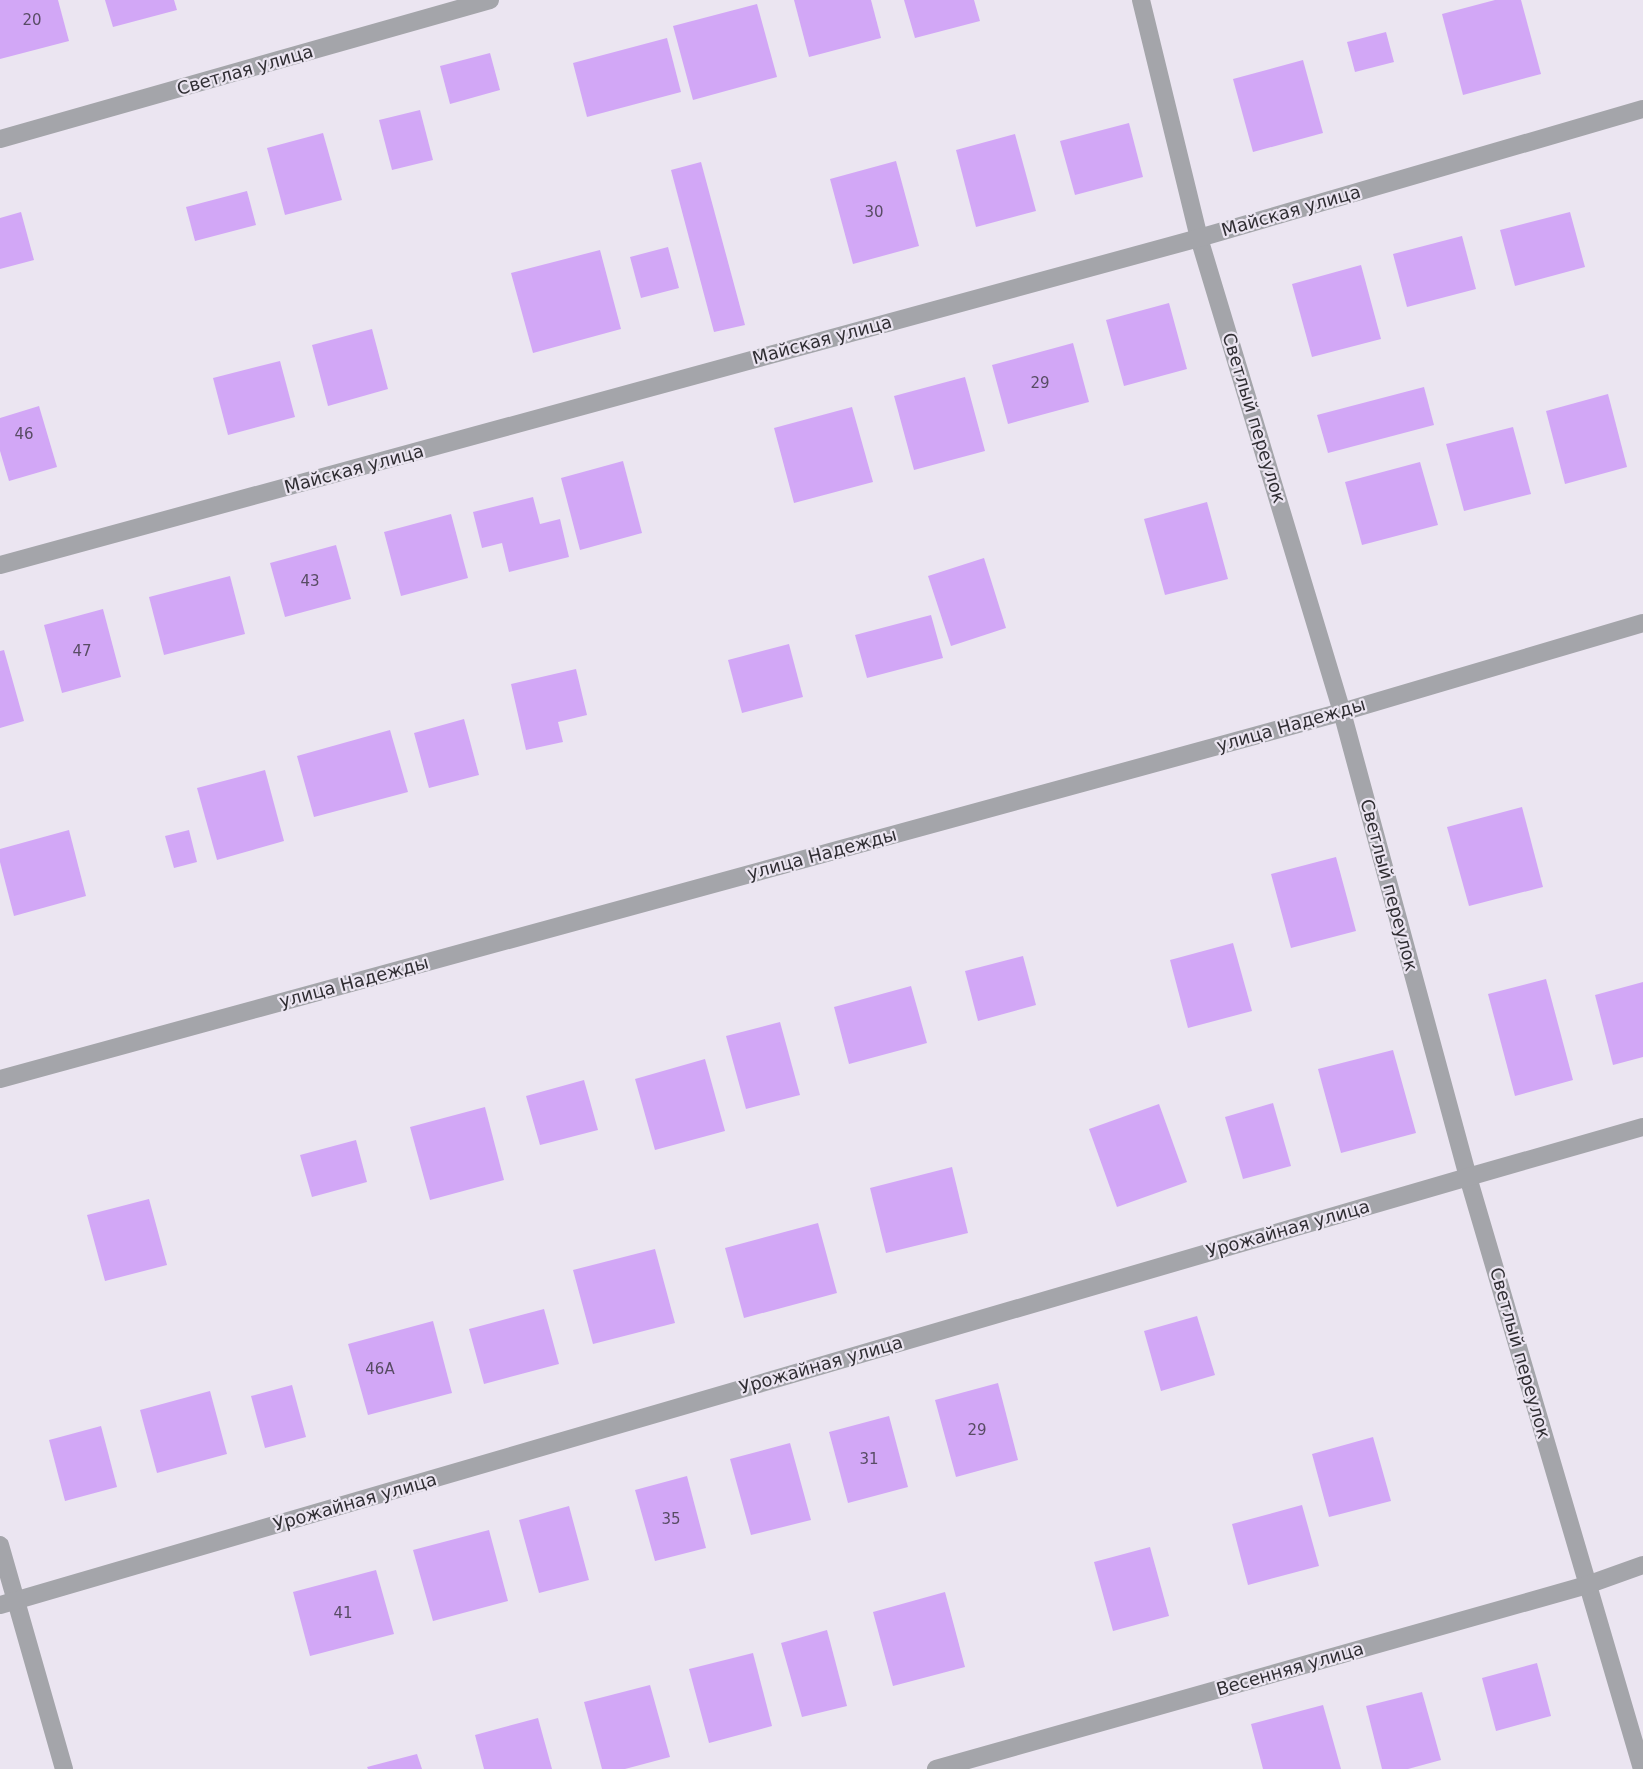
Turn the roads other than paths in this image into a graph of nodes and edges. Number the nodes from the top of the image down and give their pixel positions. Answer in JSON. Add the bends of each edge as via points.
{"nodes":[{"id":1,"x":490,"y":0,"type":"edge"},
{"id":2,"x":1141,"y":0,"type":"edge"},
{"id":3,"x":1643,"y":109,"type":"edge"},
{"id":4,"x":0,"y":139,"type":"edge"},
{"id":5,"x":1199,"y":238,"type":"junction"},
{"id":6,"x":0,"y":565,"type":"edge"},
{"id":7,"x":1643,"y":622,"type":"edge"},
{"id":8,"x":1342,"y":711,"type":"junction"},
{"id":9,"x":0,"y":1079,"type":"edge"},
{"id":10,"x":1643,"y":1127,"type":"edge"},
{"id":11,"x":1468,"y":1177,"type":"junction"},
{"id":12,"x":0,"y":1545,"type":"edge"},
{"id":13,"x":1643,"y":1565,"type":"edge"},
{"id":14,"x":1587,"y":1585,"type":"junction"},
{"id":15,"x":8,"y":1603,"type":"edge"},
{"id":16,"x":64,"y":1769,"type":"edge"},
{"id":17,"x":936,"y":1769,"type":"edge"},
{"id":18,"x":1642,"y":1769,"type":"edge"}],
"edges":[{"from":1,"to":4,"type":"street","name":"Светлая улица"},
{"from":2,"to":5,"type":"street","name":"Светлый переулок"},
{"from":3,"to":5,"type":"street","name":"Майская улица"},
{"from":5,"to":6,"type":"street","name":"Майская улица"},
{"from":5,"to":8,"type":"street","name":"Светлый переулок"},
{"from":7,"to":8,"type":"street","name":"улица Надежды"},
{"from":8,"to":9,"type":"street","name":"улица Надежды"},
{"from":8,"to":11,"type":"street","name":"Светлый переулок"},
{"from":10,"to":11,"type":"street","name":"Урожайная улица"},
{"from":11,"to":14,"type":"street","name":"Светлый переулок"},
{"from":11,"to":15,"type":"street","name":"Урожайная улица"},
{"from":12,"to":15,"type":"street"},
{"from":13,"to":14,"type":"street","name":"Весенняя улица"},
{"from":14,"to":17,"type":"street","name":"Весенняя улица"},
{"from":14,"to":18,"type":"street","name":"Светлый переулок"},
{"from":15,"to":16,"type":"street"}]}
